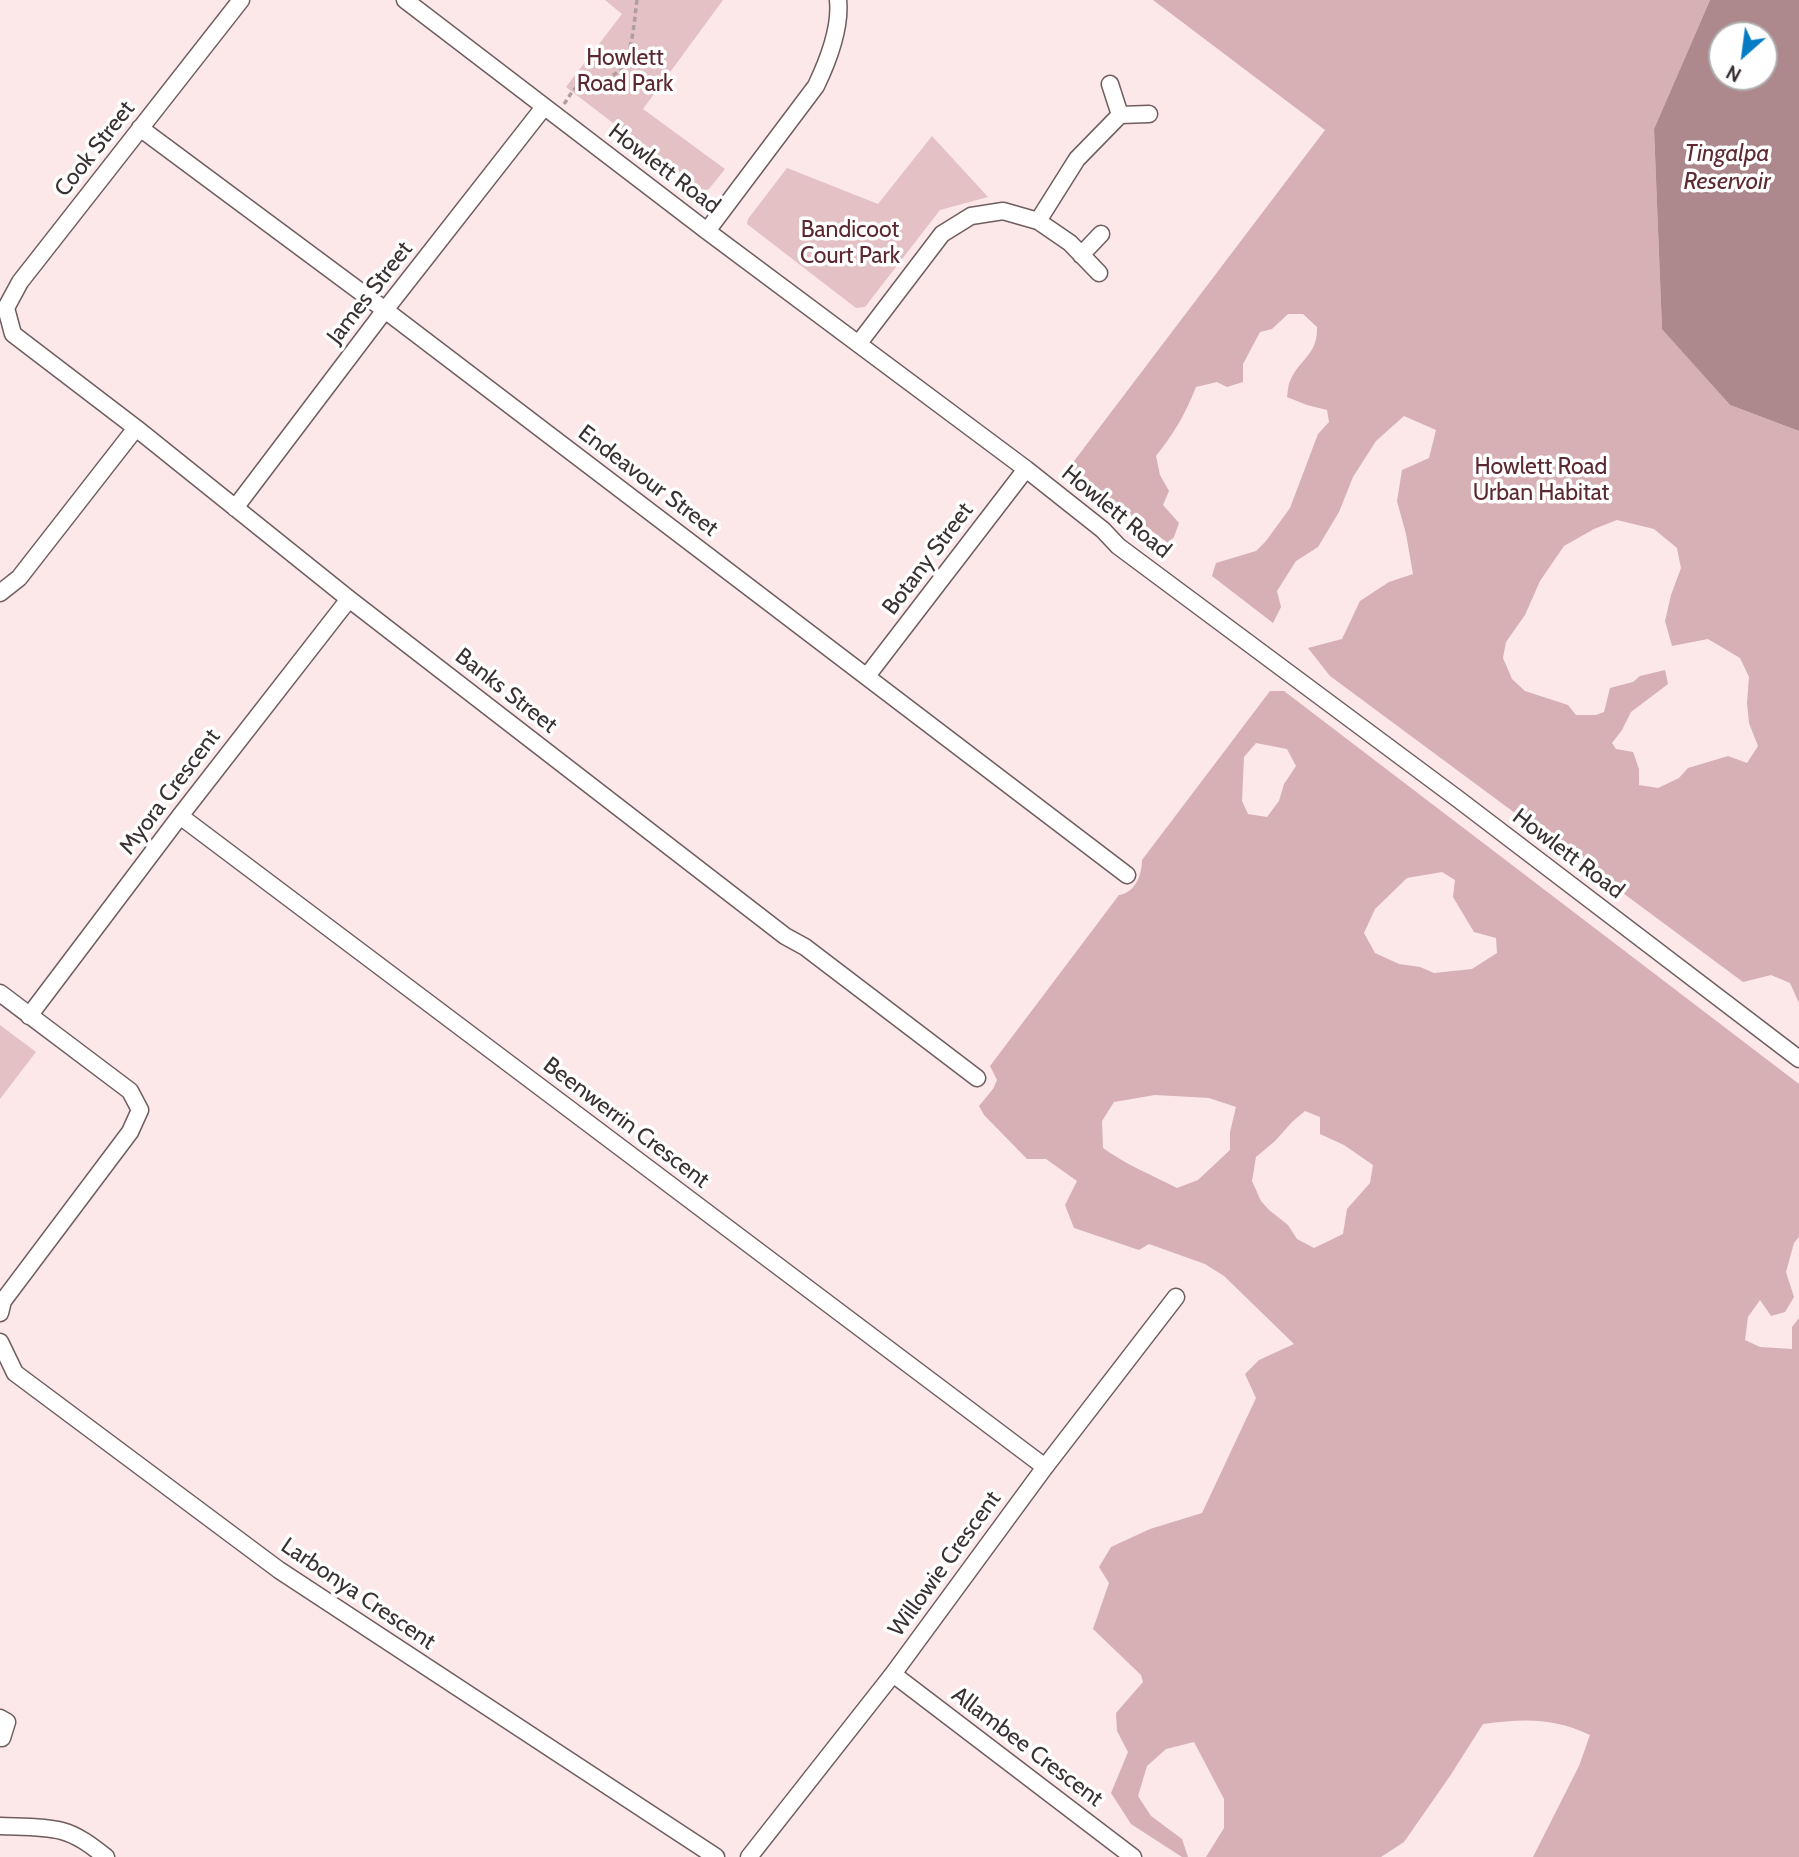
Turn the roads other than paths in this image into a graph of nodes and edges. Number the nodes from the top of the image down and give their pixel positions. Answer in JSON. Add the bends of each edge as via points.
{"nodes":[{"id":1,"x":241,"y":0,"type":"edge"},
{"id":2,"x":405,"y":0,"type":"edge"},
{"id":3,"x":838,"y":0,"type":"edge"},
{"id":4,"x":1110,"y":84,"type":"dead end"},
{"id":5,"x":549,"y":111,"type":"junction"},
{"id":6,"x":1149,"y":114,"type":"dead end"},
{"id":7,"x":1120,"y":115,"type":"junction"},
{"id":8,"x":140,"y":128,"type":"junction"},
{"id":9,"x":1038,"y":221,"type":"junction"},
{"id":10,"x":707,"y":230,"type":"junction"},
{"id":11,"x":1101,"y":234,"type":"dead end"},
{"id":12,"x":1082,"y":255,"type":"junction"},
{"id":13,"x":1099,"y":273,"type":"dead end"},
{"id":14,"x":385,"y":310,"type":"junction"},
{"id":15,"x":13,"y":334,"type":"joint"},
{"id":16,"x":859,"y":342,"type":"junction"},
{"id":17,"x":136,"y":428,"type":"junction"},
{"id":18,"x":1026,"y":469,"type":"junction"},
{"id":19,"x":235,"y":508,"type":"junction"},
{"id":20,"x":0,"y":593,"type":"edge"},
{"id":21,"x":349,"y":599,"type":"junction"},
{"id":22,"x":867,"y":676,"type":"junction"},
{"id":23,"x":180,"y":816,"type":"junction"},
{"id":24,"x":1127,"y":875,"type":"dead end"},
{"id":25,"x":0,"y":993,"type":"edge"},
{"id":26,"x":29,"y":1016,"type":"junction"},
{"id":27,"x":1799,"y":1059,"type":"edge"},
{"id":28,"x":977,"y":1079,"type":"dead end"},
{"id":29,"x":1176,"y":1297,"type":"dead end"},
{"id":30,"x":0,"y":1313,"type":"edge"},
{"id":31,"x":0,"y":1342,"type":"edge"},
{"id":32,"x":1045,"y":1466,"type":"junction"},
{"id":33,"x":893,"y":1674,"type":"junction"},
{"id":34,"x":0,"y":1718,"type":"edge"},
{"id":35,"x":2,"y":1738,"type":"edge"},
{"id":36,"x":0,"y":1826,"type":"edge"},
{"id":37,"x":106,"y":1857,"type":"edge"},
{"id":38,"x":716,"y":1857,"type":"edge"},
{"id":39,"x":749,"y":1857,"type":"edge"},
{"id":40,"x":1133,"y":1857,"type":"edge"}],
"edges":[{"from":1,"to":8,"type":"street","name":"Cook Street"},
{"from":2,"to":5,"type":"street","name":"Howlett Road"},
{"from":3,"to":10,"type":"street","via":[[827,65],[816,86]]},
{"from":4,"to":7,"type":"street"},
{"from":5,"to":10,"type":"street","name":"Howlett Road"},
{"from":5,"to":14,"type":"street","name":"James Street"},
{"from":6,"to":7,"type":"street"},
{"from":7,"to":9,"type":"street","via":[[1077,159]]},
{"from":8,"to":14,"type":"street","name":"Endeavour Street"},
{"from":8,"to":15,"type":"street","name":"Cook Street","via":[[20,282],[6,308]]},
{"from":9,"to":12,"type":"street"},
{"from":9,"to":16,"type":"street","via":[[1003,211],[971,216],[943,233]]},
{"from":10,"to":16,"type":"street","name":"Howlett Road"},
{"from":11,"to":12,"type":"street"},
{"from":12,"to":13,"type":"street"},
{"from":14,"to":19,"type":"street","name":"James Street"},
{"from":14,"to":22,"type":"street","name":"Endeavour Street"},
{"from":15,"to":17,"type":"street","name":"Banks Street"},
{"from":16,"to":18,"type":"street","name":"Howlett Road"},
{"from":17,"to":19,"type":"street","name":"Banks Street"},
{"from":17,"to":20,"type":"street","via":[[19,578]]},
{"from":18,"to":22,"type":"street","name":"Botany Street"},
{"from":18,"to":27,"type":"street","name":"Howlett Road","via":[[1118,546]]},
{"from":19,"to":21,"type":"street","name":"Banks Street"},
{"from":21,"to":23,"type":"street","name":"Myora Crescent"},
{"from":21,"to":28,"type":"street","name":"Banks Street"},
{"from":22,"to":24,"type":"street","name":"Endeavour Street"},
{"from":23,"to":26,"type":"street","name":"Myora Crescent"},
{"from":23,"to":32,"type":"street","name":"Beenwerrin Crescent"},
{"from":25,"to":26,"type":"street"},
{"from":26,"to":30,"type":"street","via":[[130,1091],[140,1110],[130,1132],[3,1301]]},
{"from":29,"to":32,"type":"street","name":"Willowie Crescent"},
{"from":31,"to":38,"type":"street","name":"Larbonya Crescent","via":[[15,1373],[279,1570]]},
{"from":32,"to":33,"type":"street","name":"Willowie Crescent"},
{"from":33,"to":39,"type":"street","name":"Willowie Crescent"},
{"from":33,"to":40,"type":"street","name":"Allambee Crescent"},
{"from":34,"to":35,"type":"street","via":[[7,1722]]},
{"from":36,"to":37,"type":"street","via":[[64,1831]]}]}
